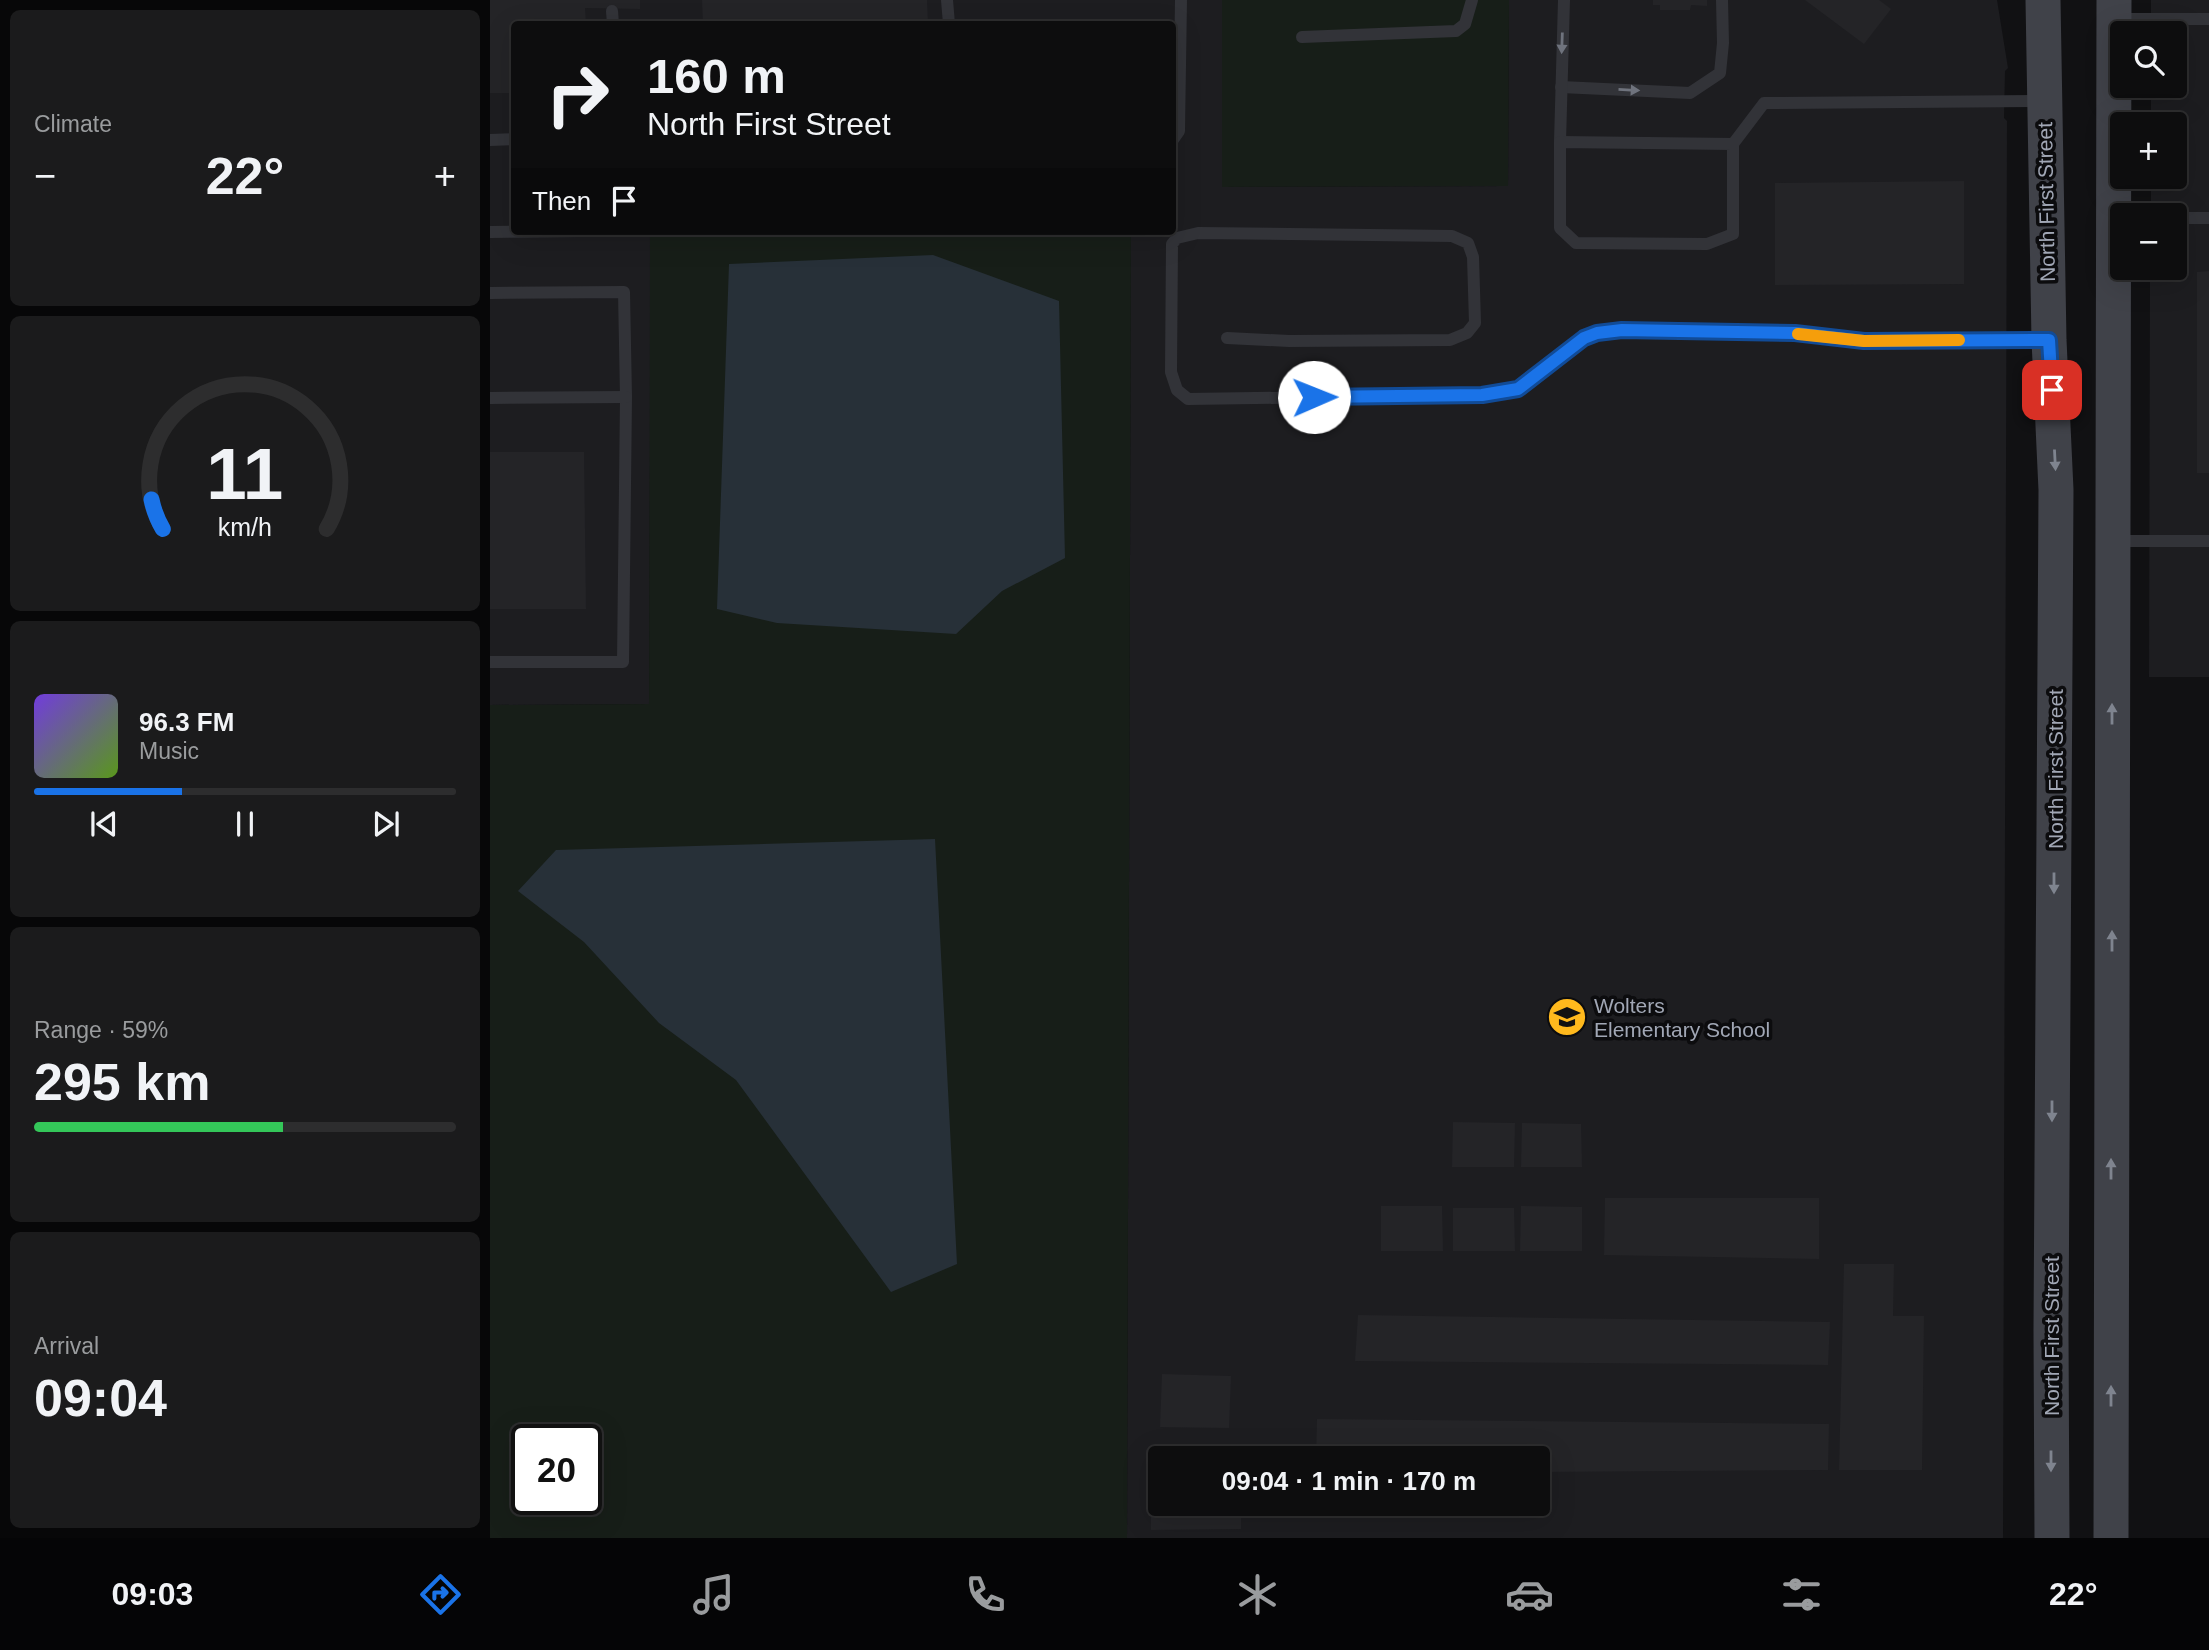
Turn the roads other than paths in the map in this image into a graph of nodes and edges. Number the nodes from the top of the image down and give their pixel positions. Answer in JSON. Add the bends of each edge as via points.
{"nodes":[{"id":1,"x":947,"y":0,"type":"edge"},
{"id":2,"x":1181,"y":0,"type":"edge"},
{"id":3,"x":1472,"y":0,"type":"edge"},
{"id":4,"x":1564,"y":0,"type":"edge"},
{"id":5,"x":1722,"y":0,"type":"edge"},
{"id":6,"x":2043,"y":0,"type":"edge"},
{"id":7,"x":2114,"y":9,"type":"edge"},
{"id":8,"x":2209,"y":19,"type":"edge"},
{"id":9,"x":949,"y":21,"type":"edge"},
{"id":10,"x":1302,"y":37,"type":"dead end"},
{"id":11,"x":1176,"y":57,"type":"edge"},
{"id":12,"x":1561,"y":87,"type":"junction"},
{"id":13,"x":2043,"y":101,"type":"junction"},
{"id":14,"x":1176,"y":135,"type":"edge"},
{"id":15,"x":511,"y":139,"type":"edge"},
{"id":16,"x":490,"y":140,"type":"edge"},
{"id":17,"x":1560,"y":142,"type":"junction"},
{"id":18,"x":1733,"y":144,"type":"junction"},
{"id":19,"x":2118,"y":203,"type":"edge"},
{"id":20,"x":2187,"y":218,"type":"edge"},
{"id":21,"x":2209,"y":218,"type":"edge"},
{"id":22,"x":490,"y":232,"type":"edge"},
{"id":23,"x":511,"y":232,"type":"edge"},
{"id":24,"x":2117,"y":280,"type":"edge"},
{"id":25,"x":490,"y":293,"type":"edge"},
{"id":26,"x":1227,"y":338,"type":"dead end"},
{"id":27,"x":2049,"y":340,"type":"junction"},
{"id":28,"x":626,"y":397,"type":"junction"},
{"id":29,"x":490,"y":398,"type":"edge"},
{"id":30,"x":2113,"y":541,"type":"junction"},
{"id":31,"x":2209,"y":541,"type":"edge"},
{"id":32,"x":490,"y":662,"type":"edge"},
{"id":33,"x":2052,"y":1538,"type":"edge"},
{"id":34,"x":2111,"y":1538,"type":"edge"}],
"edges":[{"from":1,"to":9,"type":"lane"},
{"from":2,"to":11,"type":"lane"},
{"from":3,"to":10,"type":"lane","via":[[1465,24],[1456,31]]},
{"from":4,"to":12,"type":"lane","one_way":true},
{"from":12,"to":5,"type":"lane","one_way":true,"via":[[1690,93],[1720,73]]},
{"from":6,"to":13,"type":"main road","name":"North First Street"},
{"from":7,"to":8,"type":"lane"},
{"from":7,"to":19,"type":"main road"},
{"from":11,"to":14,"type":"lane"},
{"from":12,"to":17,"type":"lane"},
{"from":13,"to":18,"type":"lane","via":[[1764,103]]},
{"from":13,"to":27,"type":"main road","name":"North First Street"},
{"from":15,"to":16,"type":"lane"},
{"from":17,"to":18,"type":"lane"},
{"from":17,"to":18,"type":"lane","via":[[1560,228],[1576,243],[1707,244],[1733,234]]},
{"from":20,"to":21,"type":"lane"},
{"from":22,"to":23,"type":"lane"},
{"from":24,"to":30,"type":"main road"},
{"from":25,"to":28,"type":"lane","via":[[624,292]]},
{"from":26,"to":27,"type":"lane","via":[[1450,340],[1467,333],[1475,323],[1474,257],[1468,243],[1452,236],[1198,233],[1177,238],[1172,244],[1171,372],[1177,390],[1188,399],[1504,393],[1518,389],[1584,338],[1622,330],[1795,333],[1864,341]]},
{"from":27,"to":33,"type":"main road","name":"North First Street","one_way":true,"via":[[2056,491]]},
{"from":28,"to":29,"type":"lane"},
{"from":28,"to":32,"type":"lane","via":[[623,662]]},
{"from":30,"to":31,"type":"lane"},
{"from":34,"to":30,"type":"main road","one_way":true}]}
